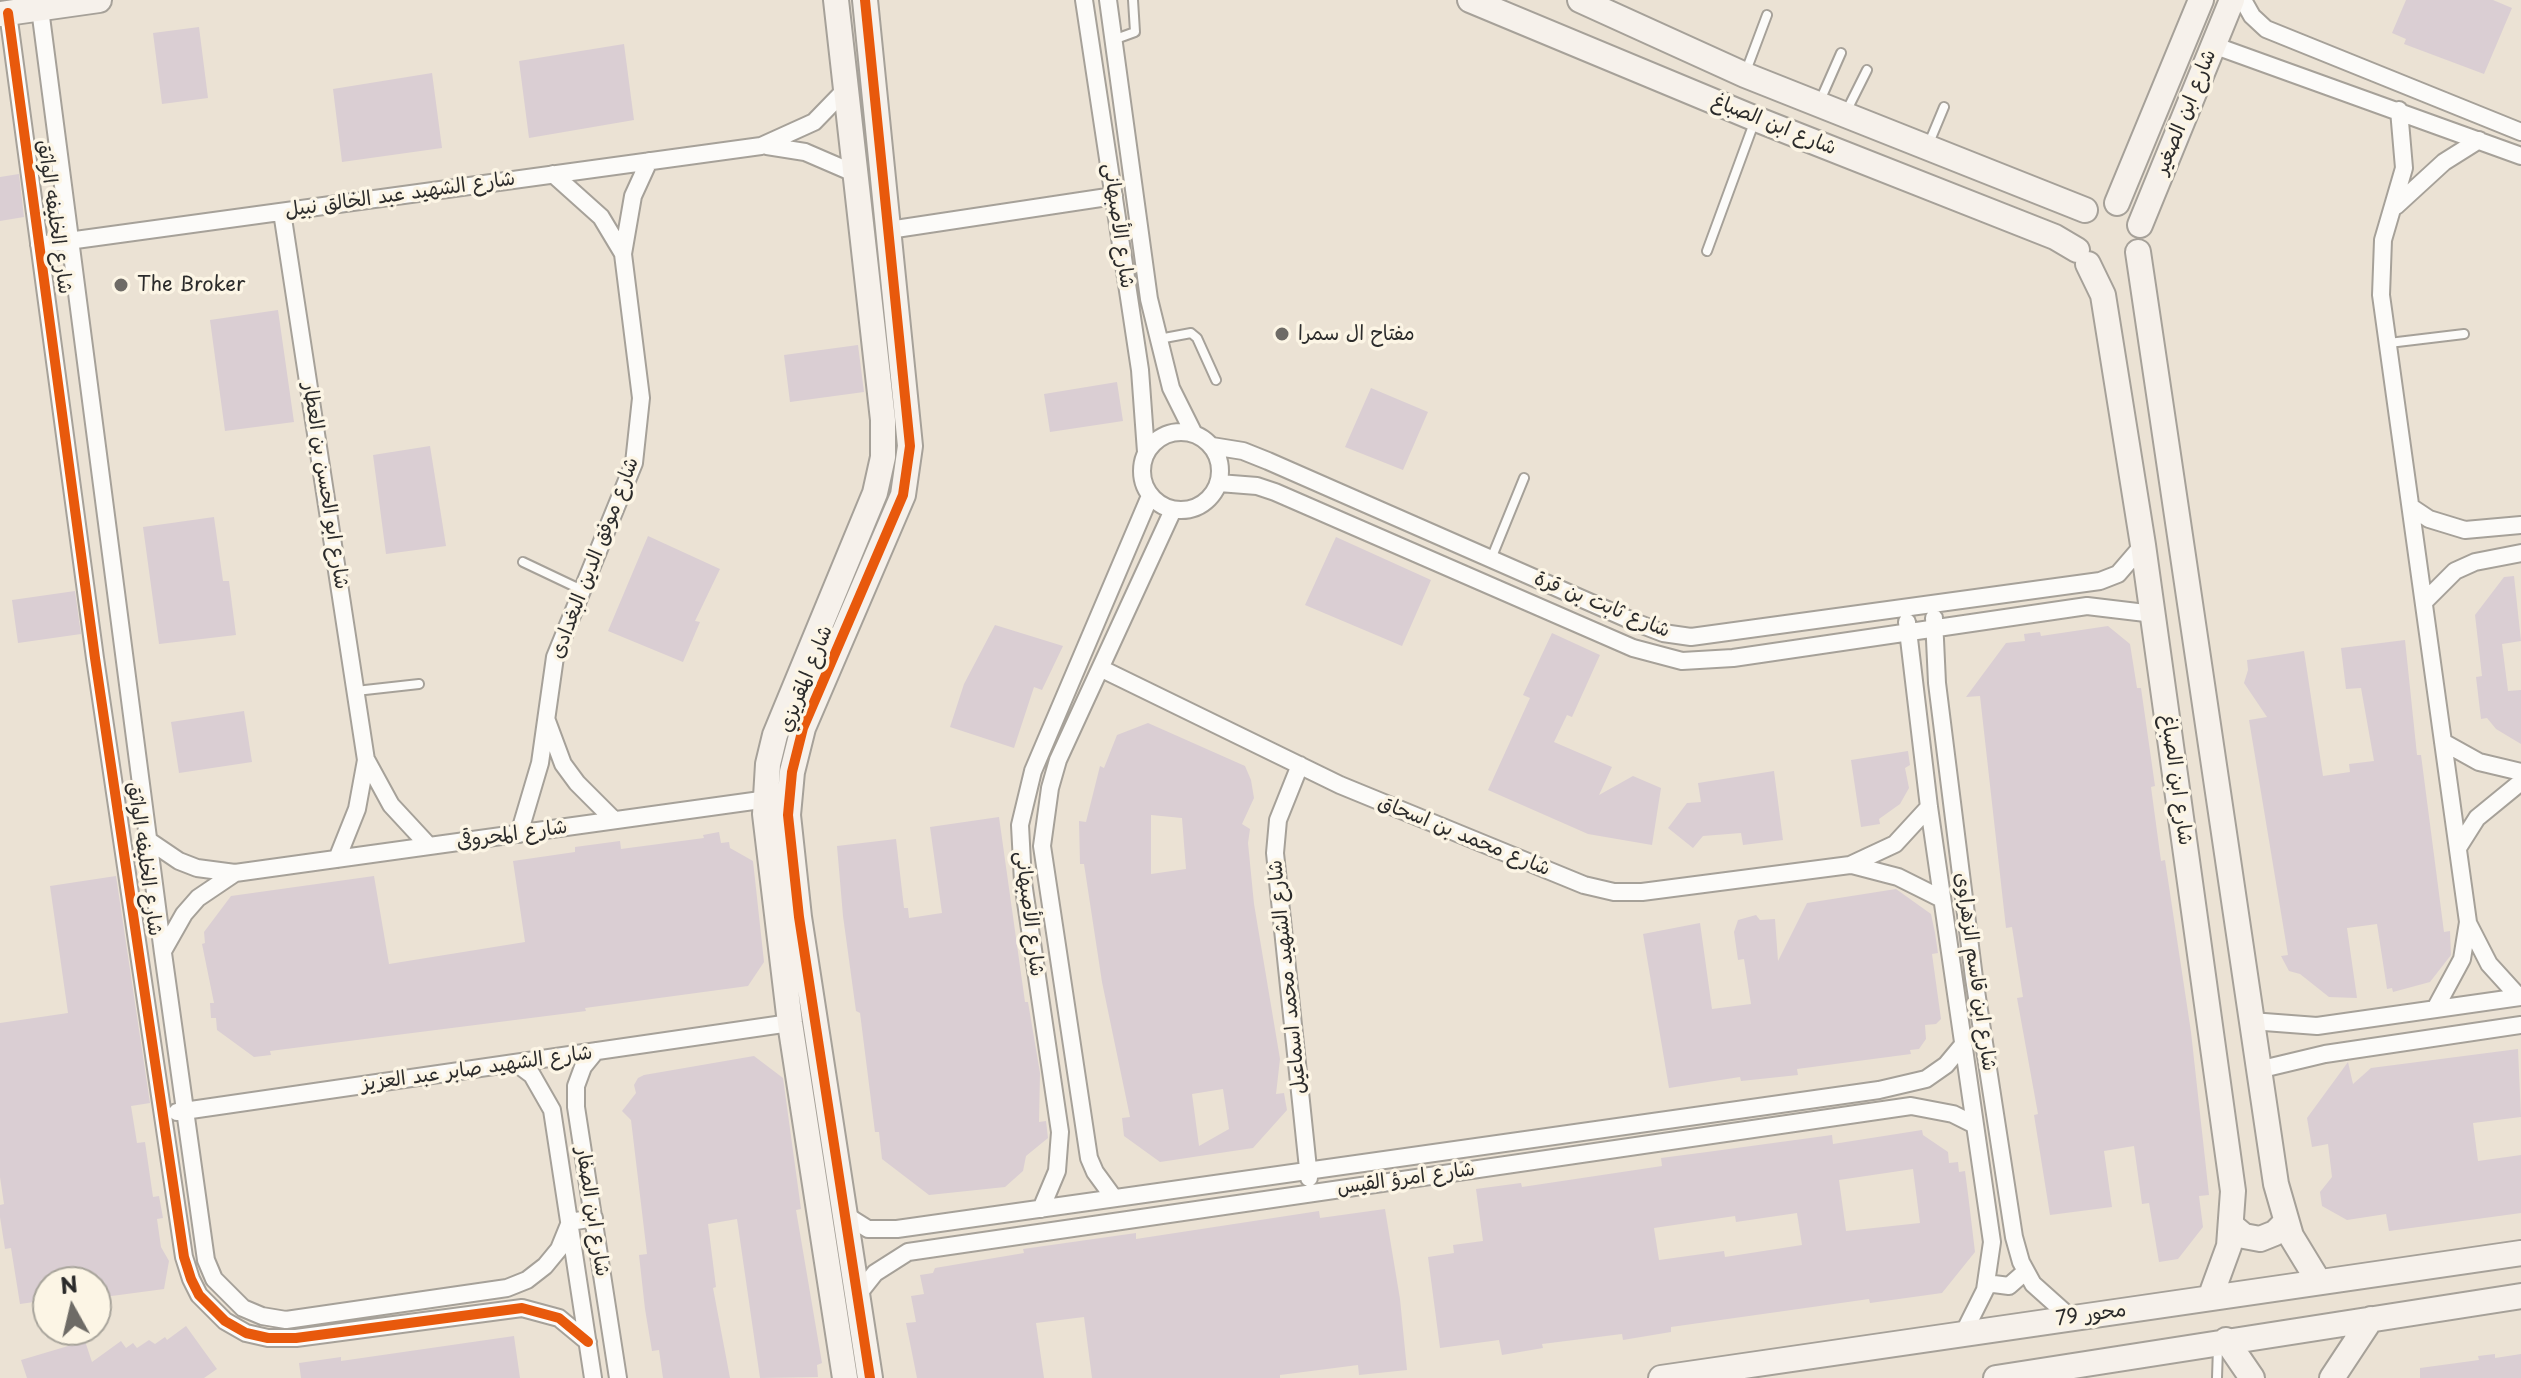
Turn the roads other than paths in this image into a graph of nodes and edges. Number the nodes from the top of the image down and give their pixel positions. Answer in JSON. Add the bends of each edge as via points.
{"nodes":[{"id":1,"x":99,"y":0,"type":"edge"},
{"id":2,"x":836,"y":0,"type":"edge"},
{"id":3,"x":865,"y":0,"type":"edge"},
{"id":4,"x":1084,"y":0,"type":"edge"},
{"id":5,"x":1108,"y":0,"type":"edge"},
{"id":6,"x":1133,"y":0,"type":"edge"},
{"id":7,"x":1470,"y":0,"type":"edge"},
{"id":8,"x":1580,"y":0,"type":"edge"},
{"id":9,"x":2201,"y":0,"type":"edge"},
{"id":10,"x":2232,"y":0,"type":"edge"},
{"id":11,"x":2243,"y":0,"type":"edge"},
{"id":12,"x":40,"y":9,"type":"junction"},
{"id":13,"x":4,"y":13,"type":"edge"},
{"id":14,"x":1767,"y":15,"type":"dead end"},
{"id":15,"x":1112,"y":40,"type":"junction"},
{"id":16,"x":2213,"y":45,"type":"junction"},
{"id":17,"x":1841,"y":53,"type":"dead end"},
{"id":18,"x":1867,"y":70,"type":"dead end"},
{"id":19,"x":1745,"y":75,"type":"junction"},
{"id":20,"x":847,"y":88,"type":"junction"},
{"id":21,"x":1818,"y":104,"type":"junction"},
{"id":22,"x":1944,"y":107,"type":"dead end"},
{"id":23,"x":2399,"y":110,"type":"junction"},
{"id":24,"x":1845,"y":115,"type":"junction"},
{"id":25,"x":1756,"y":119,"type":"junction"},
{"id":26,"x":2521,"y":132,"type":"edge"},
{"id":27,"x":2479,"y":140,"type":"junction"},
{"id":28,"x":761,"y":146,"type":"junction"},
{"id":29,"x":1927,"y":148,"type":"junction"},
{"id":30,"x":2521,"y":156,"type":"edge"},
{"id":31,"x":649,"y":161,"type":"junction"},
{"id":32,"x":553,"y":174,"type":"junction"},
{"id":33,"x":856,"y":174,"type":"junction"},
{"id":34,"x":1114,"y":196,"type":"junction"},
{"id":35,"x":2117,"y":203,"type":"junction"},
{"id":36,"x":2395,"y":207,"type":"junction"},
{"id":37,"x":2085,"y":210,"type":"junction"},
{"id":38,"x":282,"y":212,"type":"junction"},
{"id":39,"x":2140,"y":225,"type":"junction"},
{"id":40,"x":889,"y":230,"type":"junction"},
{"id":41,"x":70,"y":241,"type":"junction"},
{"id":42,"x":39,"y":245,"type":"junction"},
{"id":43,"x":1707,"y":251,"type":"dead end"},
{"id":44,"x":2138,"y":252,"type":"junction"},
{"id":45,"x":623,"y":254,"type":"junction"},
{"id":46,"x":2082,"y":257,"type":"junction"},
{"id":47,"x":2464,"y":334,"type":"dead end"},
{"id":48,"x":1157,"y":339,"type":"junction"},
{"id":49,"x":2388,"y":344,"type":"junction"},
{"id":50,"x":1216,"y":380,"type":"dead end"},
{"id":51,"x":1194,"y":434,"type":"junction"},
{"id":52,"x":1212,"y":446,"type":"junction"},
{"id":53,"x":1146,"y":452,"type":"junction"},
{"id":54,"x":1524,"y":478,"type":"dead end"},
{"id":55,"x":1219,"y":483,"type":"junction"},
{"id":56,"x":1150,"y":496,"type":"junction"},
{"id":57,"x":2411,"y":507,"type":"junction"},
{"id":58,"x":1173,"y":510,"type":"junction"},
{"id":59,"x":2521,"y":525,"type":"edge"},
{"id":60,"x":2143,"y":545,"type":"junction"},
{"id":61,"x":2521,"y":553,"type":"edge"},
{"id":62,"x":1483,"y":556,"type":"junction"},
{"id":63,"x":523,"y":562,"type":"dead end"},
{"id":64,"x":1466,"y":574,"type":"junction"},
{"id":65,"x":582,"y":590,"type":"junction"},
{"id":66,"x":2424,"y":602,"type":"junction"},
{"id":67,"x":1934,"y":605,"type":"junction"},
{"id":68,"x":1905,"y":609,"type":"junction"},
{"id":69,"x":2154,"y":614,"type":"junction"},
{"id":70,"x":1935,"y":627,"type":"junction"},
{"id":71,"x":1908,"y":631,"type":"junction"},
{"id":72,"x":1102,"y":669,"type":"junction"},
{"id":73,"x":127,"y":676,"type":"junction"},
{"id":74,"x":99,"y":681,"type":"junction"},
{"id":75,"x":419,"y":684,"type":"dead end"},
{"id":76,"x":356,"y":691,"type":"junction"},
{"id":77,"x":547,"y":720,"type":"junction"},
{"id":78,"x":2443,"y":742,"type":"junction"},
{"id":79,"x":366,"y":760,"type":"junction"},
{"id":80,"x":1300,"y":765,"type":"junction"},
{"id":81,"x":2521,"y":772,"type":"edge"},
{"id":82,"x":2521,"y":782,"type":"edge"},
{"id":83,"x":777,"y":798,"type":"junction"},
{"id":84,"x":1929,"y":807,"type":"junction"},
{"id":85,"x":614,"y":820,"type":"junction"},
{"id":86,"x":519,"y":834,"type":"junction"},
{"id":87,"x":148,"y":840,"type":"junction"},
{"id":88,"x":429,"y":846,"type":"junction"},
{"id":89,"x":2458,"y":848,"type":"junction"},
{"id":90,"x":337,"y":859,"type":"junction"},
{"id":91,"x":1850,"y":865,"type":"junction"},
{"id":92,"x":235,"y":873,"type":"junction"},
{"id":93,"x":1942,"y":899,"type":"junction"},
{"id":94,"x":2468,"y":922,"type":"junction"},
{"id":95,"x":163,"y":953,"type":"junction"},
{"id":96,"x":1974,"y":978,"type":"junction"},
{"id":97,"x":1953,"y":981,"type":"junction"},
{"id":98,"x":2520,"y":997,"type":"edge"},
{"id":99,"x":2435,"y":1009,"type":"junction"},
{"id":100,"x":2251,"y":1021,"type":"junction"},
{"id":101,"x":790,"y":1023,"type":"junction"},
{"id":102,"x":2521,"y":1025,"type":"edge"},
{"id":103,"x":1961,"y":1047,"type":"junction"},
{"id":104,"x":596,"y":1051,"type":"junction"},
{"id":105,"x":516,"y":1063,"type":"junction"},
{"id":106,"x":2258,"y":1070,"type":"junction"},
{"id":107,"x":185,"y":1111,"type":"junction"},
{"id":108,"x":164,"y":1115,"type":"junction"},
{"id":109,"x":1973,"y":1124,"type":"junction"},
{"id":110,"x":1308,"y":1169,"type":"junction"},
{"id":111,"x":1311,"y":1192,"type":"junction"},
{"id":112,"x":1114,"y":1198,"type":"junction"},
{"id":113,"x":1041,"y":1209,"type":"junction"},
{"id":114,"x":843,"y":1214,"type":"junction"},
{"id":115,"x":594,"y":1218,"type":"junction"},
{"id":116,"x":570,"y":1222,"type":"junction"},
{"id":117,"x":2286,"y":1222,"type":"junction"},
{"id":118,"x":2232,"y":1226,"type":"junction"},
{"id":119,"x":2521,"y":1253,"type":"edge"},
{"id":120,"x":2026,"y":1271,"type":"junction"},
{"id":121,"x":2319,"y":1282,"type":"junction"},
{"id":122,"x":1986,"y":1283,"type":"junction"},
{"id":123,"x":2521,"y":1296,"type":"edge"},
{"id":124,"x":855,"y":1298,"type":"junction"},
{"id":125,"x":2210,"y":1298,"type":"junction"},
{"id":126,"x":2071,"y":1318,"type":"junction"},
{"id":127,"x":2371,"y":1319,"type":"junction"},
{"id":128,"x":1963,"y":1334,"type":"junction"},
{"id":129,"x":2222,"y":1341,"type":"junction"},
{"id":130,"x":588,"y":1342,"type":"junction"},
{"id":131,"x":2018,"y":1376,"type":"edge"},
{"id":132,"x":593,"y":1378,"type":"edge"},
{"id":133,"x":618,"y":1378,"type":"edge"},
{"id":134,"x":845,"y":1378,"type":"edge"},
{"id":135,"x":870,"y":1378,"type":"edge"},
{"id":136,"x":1661,"y":1378,"type":"edge"},
{"id":137,"x":2217,"y":1378,"type":"edge"},
{"id":138,"x":2252,"y":1378,"type":"edge"},
{"id":139,"x":2332,"y":1378,"type":"edge"}],
"edges":[{"from":1,"to":12,"type":"street"},
{"from":2,"to":20,"type":"street","name":"شارع المقريزي"},
{"from":3,"to":40,"type":"street","name":"شارع المقريزي"},
{"from":4,"to":34,"type":"street","name":"شارع الأصبهانى"},
{"from":5,"to":15,"type":"street","name":"شارع الأصبهانى"},
{"from":6,"to":15,"type":"lane","via":[[1135,32]]},
{"from":7,"to":25,"type":"street","name":"شارع ابن الصباغ"},
{"from":8,"to":19,"type":"street","name":"شارع ابن الصباغ"},
{"from":9,"to":35,"type":"street","name":"شارع ابن الصغير"},
{"from":10,"to":16,"type":"street","name":"شارع ابن الصغير"},
{"from":11,"to":26,"type":"street","via":[[2266,29]]},
{"from":12,"to":13,"type":"street"},
{"from":12,"to":41,"type":"street","name":"شارع الخليفه الواثق"},
{"from":13,"to":42,"type":"street","name":"شارع الخليفه الواثق"},
{"from":14,"to":19,"type":"lane"},
{"from":15,"to":48,"type":"street","name":"شارع الأصبهانى"},
{"from":16,"to":23,"type":"street"},
{"from":16,"to":39,"type":"street","name":"شارع ابن الصغير"},
{"from":17,"to":21,"type":"lane"},
{"from":18,"to":24,"type":"lane"},
{"from":19,"to":21,"type":"street","name":"شارع ابن الصباغ"},
{"from":20,"to":28,"type":"street","name":"شارع الشهيد عبد الخالق نبيل","via":[[814,122]]},
{"from":20,"to":33,"type":"street","name":"شارع المقريزي"},
{"from":21,"to":24,"type":"street","name":"شارع ابن الصباغ"},
{"from":22,"to":29,"type":"lane"},
{"from":23,"to":27,"type":"street"},
{"from":23,"to":36,"type":"street","via":[[2404,168]]},
{"from":24,"to":29,"type":"street","name":"شارع ابن الصباغ"},
{"from":25,"to":43,"type":"lane"},
{"from":25,"to":46,"type":"street","name":"شارع ابن الصباغ","via":[[2055,237]]},
{"from":27,"to":30,"type":"street"},
{"from":27,"to":36,"type":"street","via":[[2444,162]]},
{"from":28,"to":31,"type":"street","name":"شارع الشهيد عبد الخالق نبيل"},
{"from":28,"to":33,"type":"street","name":"شارع الشهيد عبد الخالق نبيل","via":[[805,152]]},
{"from":29,"to":37,"type":"street","name":"شارع ابن الصباغ"},
{"from":31,"to":32,"type":"street","name":"شارع الشهيد عبد الخالق نبيل"},
{"from":31,"to":45,"type":"street","name":"شارع موفق الدين البغدادى","via":[[630,206]]},
{"from":32,"to":38,"type":"street","name":"شارع الشهيد عبد الخالق نبيل"},
{"from":32,"to":45,"type":"street","name":"شارع موفق الدين البغدادى","via":[[594,209]]},
{"from":33,"to":83,"type":"street","name":"شارع المقريزي","via":[[883,457],[875,493],[775,735],[768,764]]},
{"from":34,"to":40,"type":"street"},
{"from":34,"to":53,"type":"street","name":"شارع الأصبهانى","via":[[1140,370]]},
{"from":35,"to":37,"type":"street","via":[[2100,202]]},
{"from":35,"to":39,"type":"street","via":[[2127,207]]},
{"from":36,"to":49,"type":"street","via":[[2380,267]]},
{"from":37,"to":46,"type":"street","via":[[2075,225]]},
{"from":38,"to":41,"type":"street","name":"شارع الشهيد عبد الخالق نبيل"},
{"from":38,"to":76,"type":"street","name":"شارع ابو الحسن بن العطار"},
{"from":39,"to":44,"type":"street"},
{"from":40,"to":83,"type":"street","name":"شارع المقريزي","via":[[910,422],[905,483]]},
{"from":41,"to":42,"type":"street","name":"شارع الشهيد عبد الخالق نبيل"},
{"from":41,"to":73,"type":"street","name":"شارع الخليفه الواثق"},
{"from":42,"to":74,"type":"street","name":"شارع الخليفه الواثق"},
{"from":44,"to":46,"type":"street","via":[[2121,267],[2099,269]]},
{"from":44,"to":100,"type":"street","name":"شارع ابن الصباغ"},
{"from":45,"to":65,"type":"street","name":"شارع موفق الدين البغدادى","via":[[641,398],[640,431],[634,463]]},
{"from":46,"to":60,"type":"street","name":"شارع ابن الصباغ","via":[[2103,295]]},
{"from":47,"to":49,"type":"lane"},
{"from":48,"to":50,"type":"lane","via":[[1191,333]]},
{"from":48,"to":51,"type":"street","name":"شارع الأصبهانى","via":[[1171,388]]},
{"from":49,"to":57,"type":"street"},
{"from":51,"to":52,"type":"street"},
{"from":51,"to":53,"type":"street","via":[[1172,433]]},
{"from":52,"to":55,"type":"street"},
{"from":52,"to":62,"type":"street","name":"شارع ثابت بن قرة","via":[[1268,461]]},
{"from":53,"to":56,"type":"street","via":[[1141,467]]},
{"from":54,"to":62,"type":"lane"},
{"from":55,"to":58,"type":"street","via":[[1202,506]]},
{"from":55,"to":64,"type":"street","name":"شارع ثابت بن قرة","via":[[1275,492]]},
{"from":56,"to":58,"type":"street"},
{"from":56,"to":113,"type":"street","name":"شارع الأصبهانى","via":[[1033,771],[1020,825],[1023,882],[1060,1132],[1057,1171]]},
{"from":57,"to":59,"type":"street","via":[[2465,530]]},
{"from":57,"to":66,"type":"street"},
{"from":58,"to":72,"type":"street","name":"شارع الأصبهانى"},
{"from":60,"to":67,"type":"street","name":"شارع ثابت بن قرة","via":[[2118,574],[2100,581]]},
{"from":60,"to":69,"type":"street","name":"شارع ابن الصباغ"},
{"from":61,"to":66,"type":"street","via":[[2455,571]]},
{"from":62,"to":64,"type":"street"},
{"from":62,"to":68,"type":"street","name":"شارع ثابت بن قرة","via":[[1637,623],[1691,637]]},
{"from":63,"to":65,"type":"lane"},
{"from":64,"to":71,"type":"street","name":"شارع ثابت بن قرة","via":[[1633,648],[1682,661]]},
{"from":65,"to":77,"type":"street","name":"شارع موفق الدين البغدادى","via":[[555,657]]},
{"from":66,"to":78,"type":"street"},
{"from":67,"to":68,"type":"street","name":"شارع ثابت بن قرة"},
{"from":67,"to":70,"type":"street","name":"شارع ابن قاسم الزهراوى"},
{"from":68,"to":71,"type":"street","name":"شارع ابن قاسم الزهراوى"},
{"from":69,"to":70,"type":"street","name":"شارع ثابت بن قرة","via":[[2087,606]]},
{"from":69,"to":118,"type":"street","name":"شارع ابن الصباغ","via":[[2233,1191]]},
{"from":70,"to":71,"type":"street","name":"شارع ثابت بن قرة"},
{"from":70,"to":96,"type":"street","name":"شارع ابن قاسم الزهراوى","via":[[1937,683]]},
{"from":71,"to":84,"type":"street","name":"شارع ابن قاسم الزهراوى"},
{"from":72,"to":80,"type":"street","name":"شارع محمد بن اسحاق"},
{"from":72,"to":112,"type":"street","name":"شارع الأصبهانى","via":[[1058,760],[1042,846],[1089,1158]]},
{"from":73,"to":74,"type":"street"},
{"from":73,"to":87,"type":"street","name":"شارع الخليفه الواثق"},
{"from":74,"to":108,"type":"street","name":"شارع الخليفه الواثق"},
{"from":75,"to":76,"type":"lane"},
{"from":76,"to":79,"type":"street","name":"شارع ابو الحسن بن العطار"},
{"from":77,"to":85,"type":"street","name":"شارع موفق الدين البغدادى","via":[[563,764]]},
{"from":77,"to":86,"type":"street","name":"شارع موفق الدين البغدادى"},
{"from":78,"to":81,"type":"street","via":[[2479,762]]},
{"from":78,"to":89,"type":"street"},
{"from":79,"to":88,"type":"street","name":"شارع ابو الحسن بن العطار","via":[[391,805]]},
{"from":79,"to":90,"type":"street","name":"شارع ابو الحسن بن العطار","via":[[357,809]]},
{"from":80,"to":91,"type":"street","name":"شارع محمد بن اسحاق","via":[[1427,822],[1614,892]]},
{"from":80,"to":110,"type":"street","name":"شارع الشهيد محمد اسماعيل","via":[[1278,820],[1275,853]]},
{"from":82,"to":89,"type":"street","via":[[2477,818]]},
{"from":83,"to":85,"type":"street","name":"شارع المحروقى"},
{"from":83,"to":101,"type":"street","name":"شارع المقريزي","via":[[766,835]]},
{"from":83,"to":114,"type":"street","name":"شارع المقريزي","via":[[788,836]]},
{"from":84,"to":91,"type":"street","name":"شارع محمد بن اسحاق","via":[[1895,844]]},
{"from":84,"to":93,"type":"street","name":"شارع ابن قاسم الزهراوى"},
{"from":85,"to":86,"type":"street","name":"شارع المحروقى"},
{"from":86,"to":88,"type":"street","name":"شارع المحروقى"},
{"from":87,"to":92,"type":"street","name":"شارع المحروقى","via":[[197,868]]},
{"from":87,"to":95,"type":"street","name":"شارع الخليفه الواثق"},
{"from":88,"to":90,"type":"street","name":"شارع المحروقى"},
{"from":89,"to":94,"type":"street"},
{"from":90,"to":92,"type":"street","name":"شارع المحروقى"},
{"from":91,"to":93,"type":"street","name":"شارع محمد بن اسحاق","via":[[1898,877]]},
{"from":92,"to":95,"type":"street","name":"شارع المحروقى","via":[[198,898]]},
{"from":93,"to":97,"type":"street","name":"شارع ابن قاسم الزهراوى"},
{"from":94,"to":98,"type":"street","via":[[2489,964]]},
{"from":94,"to":99,"type":"street","via":[[2462,959]]},
{"from":95,"to":107,"type":"street","name":"شارع الخليفه الواثق"},
{"from":96,"to":97,"type":"street"},
{"from":96,"to":120,"type":"street","name":"شارع ابن قاسم الزهراوى","via":[[2014,1237]]},
{"from":97,"to":103,"type":"street","name":"شارع ابن قاسم الزهراوى"},
{"from":98,"to":99,"type":"street"},
{"from":99,"to":100,"type":"street","via":[[2317,1026]]},
{"from":100,"to":106,"type":"street","name":"شارع ابن الصباغ"},
{"from":101,"to":104,"type":"street","name":"شارع الشهيد صابر عبد العزيز"},
{"from":101,"to":134,"type":"street","name":"شارع المقريزي"},
{"from":102,"to":106,"type":"street","via":[[2325,1054]]},
{"from":103,"to":109,"type":"street","name":"شارع ابن قاسم الزهراوى"},
{"from":103,"to":110,"type":"street","name":"شارع امرؤ القيس","via":[[1936,1072],[1906,1085]]},
{"from":104,"to":105,"type":"street","name":"شارع الشهيد صابر عبد العزيز"},
{"from":104,"to":115,"type":"street","name":"شارع ابن الصفار","via":[[583,1067],[576,1096]]},
{"from":105,"to":107,"type":"street","name":"شارع الشهيد صابر عبد العزيز"},
{"from":105,"to":116,"type":"street","name":"شارع ابن الصفار","via":[[532,1075],[552,1110]]},
{"from":106,"to":117,"type":"street","name":"شارع ابن الصباغ"},
{"from":107,"to":108,"type":"street","name":"شارع الشهيد صابر عبد العزيز"},
{"from":107,"to":116,"type":"street","name":"شارع الخليفه الواثق","via":[[206,1260],[227,1295],[262,1316],[286,1320],[507,1288],[545,1266]]},
{"from":108,"to":130,"type":"street","name":"شارع الخليفه الواثق","via":[[191,1279],[208,1306],[246,1333],[296,1338],[522,1308],[559,1318]]},
{"from":109,"to":111,"type":"street","name":"شارع امرؤ القيس","via":[[1953,1114],[1911,1106]]},
{"from":109,"to":122,"type":"street","name":"شارع ابن قاسم الزهراوى","via":[[1992,1242]]},
{"from":110,"to":111,"type":"street","name":"شارع الشهيد محمد اسماعيل"},
{"from":110,"to":112,"type":"street","name":"شارع امرؤ القيس"},
{"from":111,"to":124,"type":"street","name":"شارع امرؤ القيس","via":[[908,1252],[875,1273]]},
{"from":112,"to":113,"type":"street","name":"شارع امرؤ القيس"},
{"from":113,"to":114,"type":"street","name":"شارع امرؤ القيس","via":[[883,1231],[868,1229]]},
{"from":114,"to":124,"type":"street","name":"شارع المقريزي"},
{"from":115,"to":116,"type":"street"},
{"from":115,"to":133,"type":"street","name":"شارع ابن الصفار"},
{"from":116,"to":130,"type":"street","name":"شارع ابن الصفار"},
{"from":117,"to":118,"type":"street","via":[[2260,1239],[2244,1236]]},
{"from":117,"to":121,"type":"street","name":"شارع ابن الصباغ"},
{"from":118,"to":125,"type":"street","name":"شارع ابن الصباغ"},
{"from":119,"to":121,"type":"street","name":"محور 79"},
{"from":120,"to":122,"type":"street","via":[[2009,1286]]},
{"from":120,"to":126,"type":"street","name":"شارع ابن قاسم الزهراوى","via":[[2050,1303]]},
{"from":121,"to":125,"type":"street","name":"محور 79"},
{"from":122,"to":128,"type":"street","name":"شارع ابن قاسم الزهراوى"},
{"from":123,"to":127,"type":"street"},
{"from":124,"to":135,"type":"street","name":"شارع المقريزي"},
{"from":125,"to":126,"type":"street","name":"محور 79"},
{"from":126,"to":128,"type":"street","name":"محور 79"},
{"from":127,"to":129,"type":"street"},
{"from":127,"to":139,"type":"street"},
{"from":128,"to":136,"type":"street","name":"محور 79"},
{"from":129,"to":131,"type":"street"},
{"from":129,"to":137,"type":"lane"},
{"from":129,"to":138,"type":"street"},
{"from":130,"to":132,"type":"street","name":"شارع ابن الصفار"}]}
